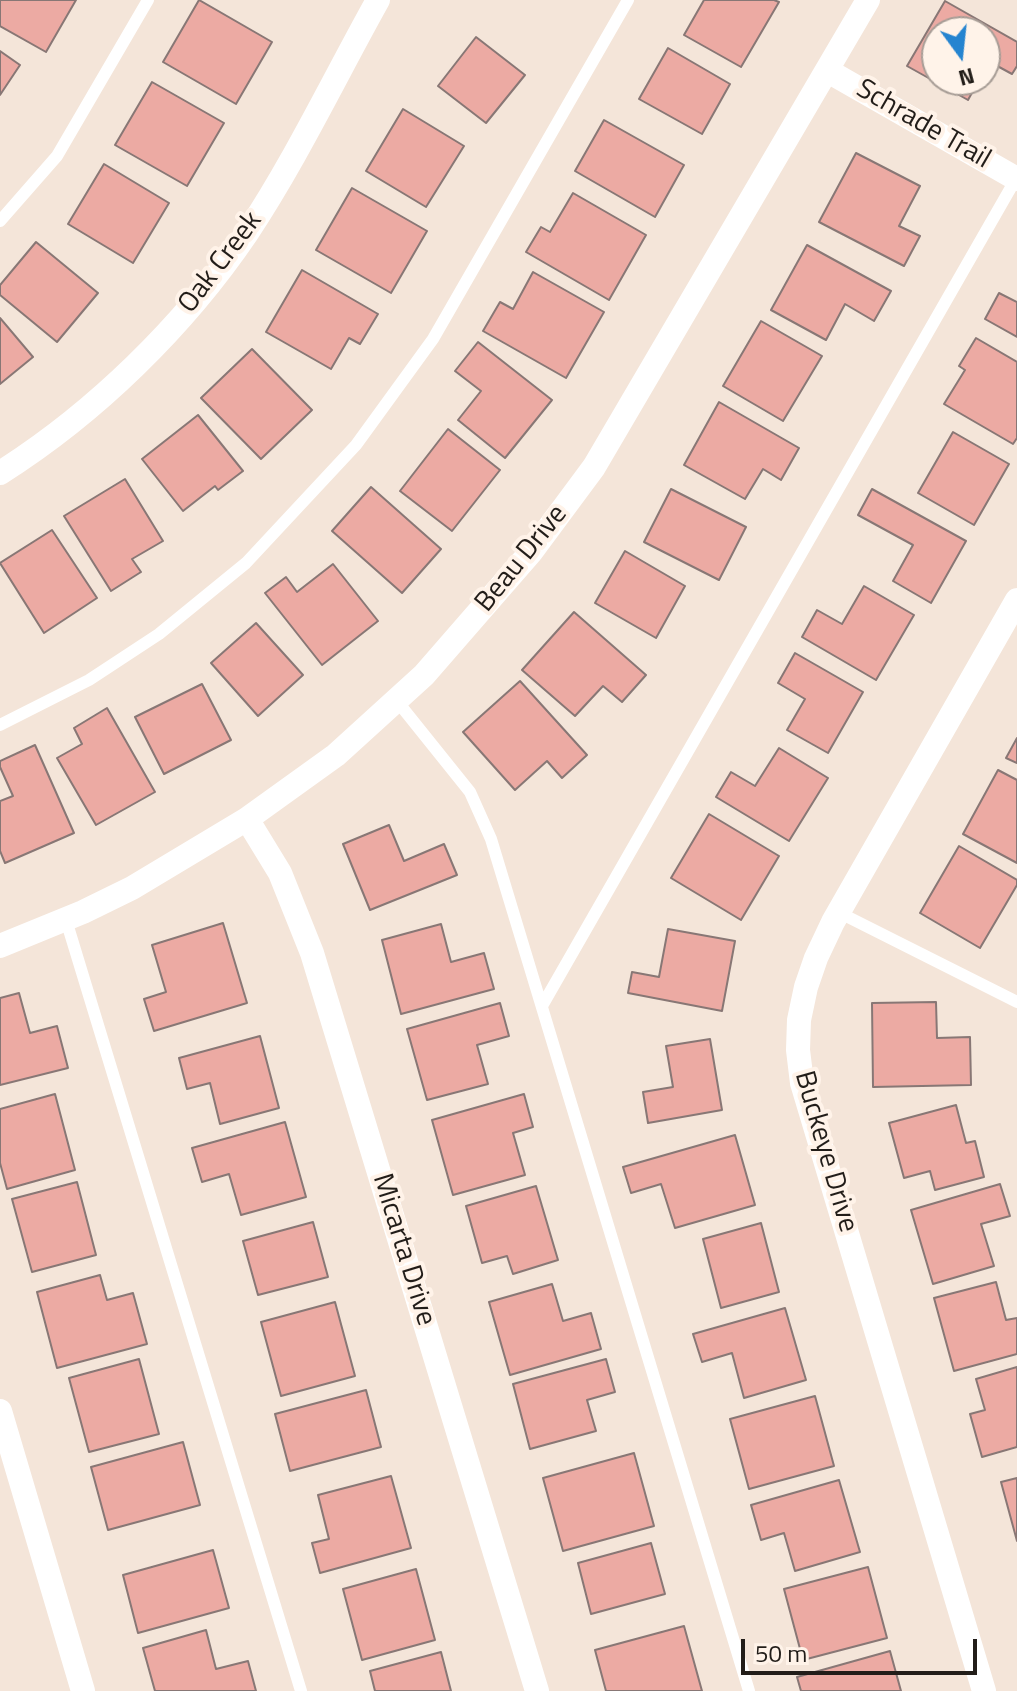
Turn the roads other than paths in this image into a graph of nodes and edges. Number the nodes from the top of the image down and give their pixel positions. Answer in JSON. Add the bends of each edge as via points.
{"nodes":[{"id":1,"x":148,"y":0,"type":"edge"},
{"id":2,"x":378,"y":0,"type":"edge"},
{"id":3,"x":628,"y":0,"type":"edge"},
{"id":4,"x":868,"y":0,"type":"edge"},
{"id":5,"x":828,"y":71,"type":"junction"},
{"id":6,"x":1017,"y":178,"type":"edge"},
{"id":7,"x":0,"y":221,"type":"edge"},
{"id":8,"x":0,"y":473,"type":"edge"},
{"id":9,"x":1017,"y":600,"type":"edge"},
{"id":10,"x":397,"y":701,"type":"junction"},
{"id":11,"x":0,"y":725,"type":"edge"},
{"id":12,"x":247,"y":819,"type":"junction"},
{"id":13,"x":838,"y":912,"type":"junction"},
{"id":14,"x":66,"y":920,"type":"junction"},
{"id":15,"x":0,"y":946,"type":"edge"},
{"id":16,"x":1017,"y":1002,"type":"edge"},
{"id":17,"x":542,"y":1006,"type":"junction"},
{"id":18,"x":0,"y":1411,"type":"edge"},
{"id":19,"x":83,"y":1691,"type":"edge"},
{"id":20,"x":301,"y":1691,"type":"edge"},
{"id":21,"x":537,"y":1691,"type":"edge"},
{"id":22,"x":749,"y":1691,"type":"edge"},
{"id":23,"x":984,"y":1691,"type":"edge"}],
"edges":[{"from":1,"to":7,"type":"lane","via":[[57,156]]},
{"from":2,"to":8,"type":"street","name":"Oak Creek","via":[[272,191],[215,277],[137,365]]},
{"from":3,"to":11,"type":"lane","via":[[433,339],[356,445],[246,563],[159,634],[89,680]]},
{"from":4,"to":5,"type":"street","name":"Beau Drive"},
{"from":5,"to":6,"type":"street","name":"Schrade Trail"},
{"from":5,"to":10,"type":"street","name":"Beau Drive","via":[[594,467],[531,552]]},
{"from":6,"to":17,"type":"lane"},
{"from":9,"to":13,"type":"street","name":"Buckeye Drive"},
{"from":10,"to":12,"type":"street","name":"Beau Drive","via":[[336,755]]},
{"from":10,"to":17,"type":"lane","via":[[470,792],[491,839]]},
{"from":12,"to":14,"type":"street","name":"Beau Drive","via":[[132,888]]},
{"from":12,"to":21,"type":"street","name":"Micarta Drive","via":[[280,873],[312,953]]},
{"from":13,"to":16,"type":"lane"},
{"from":13,"to":23,"type":"street","name":"Buckeye Drive","via":[[816,958],[801,1009],[802,1083]]},
{"from":14,"to":15,"type":"street","name":"Beau Drive"},
{"from":14,"to":20,"type":"lane"},
{"from":17,"to":22,"type":"lane"},
{"from":18,"to":19,"type":"street"}]}
